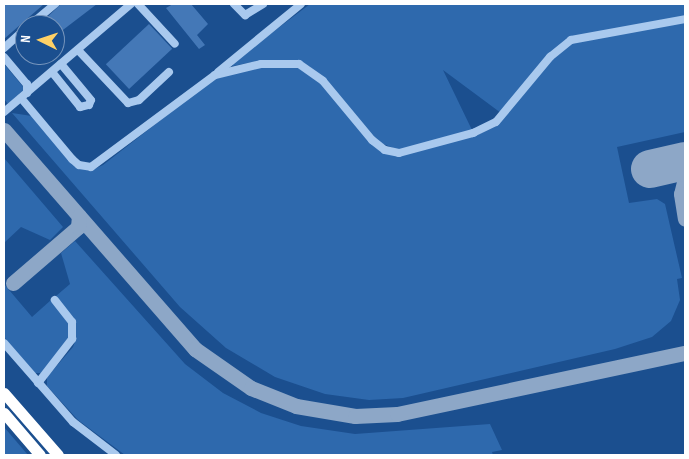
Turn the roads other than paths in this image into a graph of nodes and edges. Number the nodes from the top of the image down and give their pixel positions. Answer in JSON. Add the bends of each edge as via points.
{"nodes":[{"id":1,"x":55,"y":4,"type":"edge"},
{"id":2,"x":131,"y":4,"type":"edge"},
{"id":3,"x":138,"y":4,"type":"edge"},
{"id":4,"x":234,"y":4,"type":"edge"},
{"id":5,"x":263,"y":4,"type":"edge"},
{"id":6,"x":301,"y":4,"type":"edge"},
{"id":7,"x":42,"y":15,"type":"edge"},
{"id":8,"x":685,"y":19,"type":"edge"},
{"id":9,"x":15,"y":38,"type":"edge"},
{"id":10,"x":175,"y":44,"type":"dead end"},
{"id":11,"x":4,"y":48,"type":"edge"},
{"id":12,"x":78,"y":50,"type":"junction"},
{"id":13,"x":4,"y":57,"type":"edge"},
{"id":14,"x":65,"y":61,"type":"edge"},
{"id":15,"x":60,"y":65,"type":"edge"},
{"id":16,"x":62,"y":65,"type":"edge"},
{"id":17,"x":52,"y":72,"type":"junction"},
{"id":18,"x":169,"y":72,"type":"dead end"},
{"id":19,"x":215,"y":75,"type":"junction"},
{"id":20,"x":24,"y":96,"type":"junction"},
{"id":21,"x":4,"y":112,"type":"edge"},
{"id":22,"x":55,"y":300,"type":"dead end"},
{"id":23,"x":4,"y":343,"type":"edge"},
{"id":24,"x":38,"y":383,"type":"junction"},
{"id":25,"x":4,"y":392,"type":"edge"},
{"id":26,"x":4,"y":413,"type":"edge"},
{"id":27,"x":40,"y":455,"type":"edge"},
{"id":28,"x":58,"y":455,"type":"edge"},
{"id":29,"x":116,"y":455,"type":"edge"}],
"edges":[{"from":1,"to":7,"type":"lane"},
{"from":2,"to":12,"type":"lane"},
{"from":3,"to":10,"type":"lane"},
{"from":4,"to":5,"type":"lane","via":[[245,16]]},
{"from":6,"to":19,"type":"lane"},
{"from":8,"to":19,"type":"lane","via":[[571,40],[550,57],[496,122],[473,133],[399,153],[385,150],[372,140],[323,81],[308,68],[289,63],[261,64]]},
{"from":9,"to":11,"type":"lane"},
{"from":12,"to":14,"type":"lane"},
{"from":12,"to":18,"type":"lane","via":[[128,103],[139,100]]},
{"from":13,"to":20,"type":"lane","via":[[26,84]]},
{"from":15,"to":17,"type":"lane"},
{"from":16,"to":17,"type":"lane","via":[[91,100],[89,105],[80,107]]},
{"from":17,"to":20,"type":"lane"},
{"from":19,"to":20,"type":"lane","via":[[91,166],[79,165],[72,159]]},
{"from":20,"to":21,"type":"lane"},
{"from":22,"to":24,"type":"lane","via":[[72,322],[72,340]]},
{"from":23,"to":24,"type":"lane"},
{"from":24,"to":29,"type":"lane","via":[[73,422]]},
{"from":25,"to":28,"type":"highway"},
{"from":26,"to":27,"type":"highway"}]}
